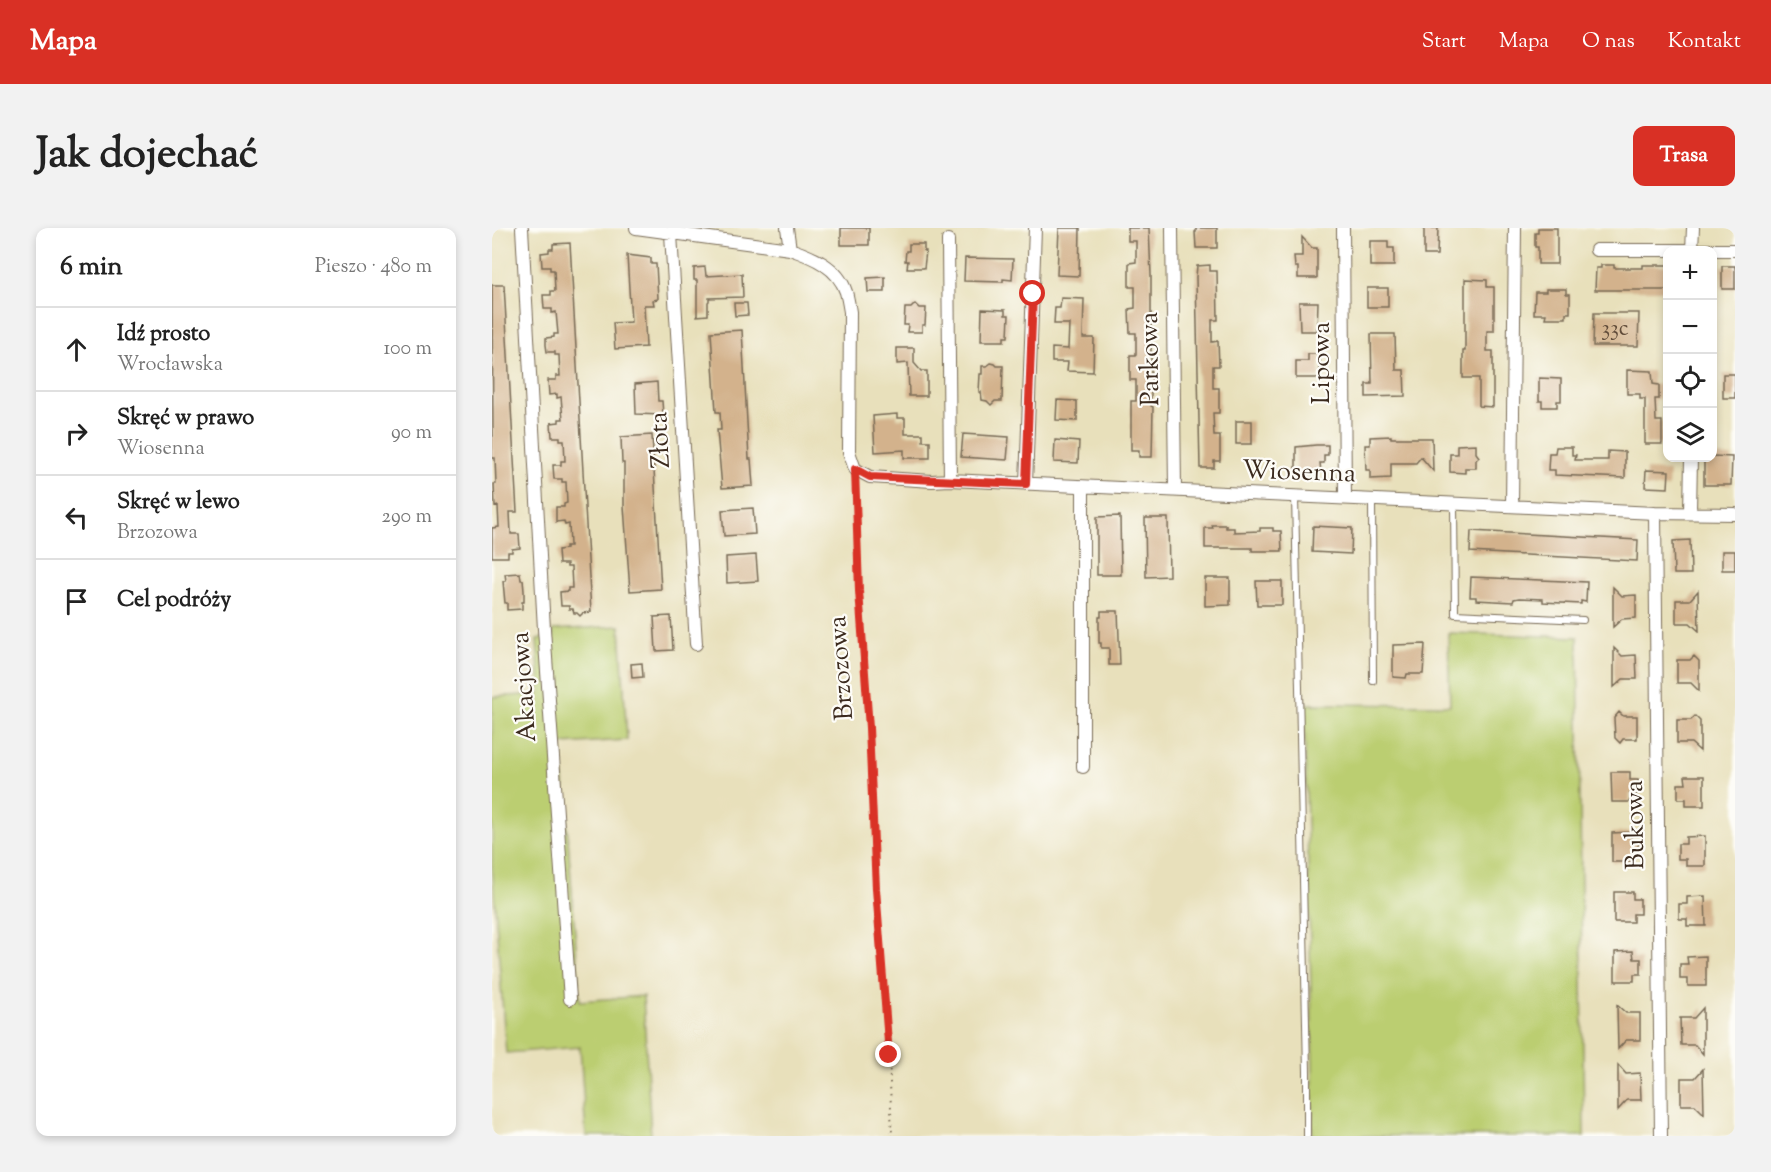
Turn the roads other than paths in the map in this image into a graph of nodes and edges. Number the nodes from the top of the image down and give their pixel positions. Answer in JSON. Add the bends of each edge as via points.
{"nodes":[{"id":1,"x":522,"y":228,"type":"edge"},
{"id":2,"x":636,"y":228,"type":"edge"},
{"id":3,"x":787,"y":228,"type":"edge"},
{"id":4,"x":1035,"y":228,"type":"edge"},
{"id":5,"x":1172,"y":228,"type":"edge"},
{"id":6,"x":1343,"y":228,"type":"edge"},
{"id":7,"x":1515,"y":228,"type":"edge"},
{"id":8,"x":1693,"y":228,"type":"edge"},
{"id":9,"x":671,"y":234,"type":"junction"},
{"id":10,"x":948,"y":240,"type":"dead end"},
{"id":11,"x":1692,"y":246,"type":"edge"},
{"id":12,"x":790,"y":249,"type":"junction"},
{"id":13,"x":1596,"y":250,"type":"dead end"},
{"id":14,"x":1663,"y":250,"type":"edge"},
{"id":15,"x":1717,"y":250,"type":"edge"},
{"id":16,"x":1735,"y":250,"type":"edge"},
{"id":17,"x":1691,"y":462,"type":"edge"},
{"id":18,"x":950,"y":480,"type":"junction"},
{"id":19,"x":1026,"y":484,"type":"junction"},
{"id":20,"x":1083,"y":487,"type":"junction"},
{"id":21,"x":1175,"y":490,"type":"junction"},
{"id":22,"x":1294,"y":496,"type":"junction"},
{"id":23,"x":1345,"y":498,"type":"junction"},
{"id":24,"x":1371,"y":499,"type":"junction"},
{"id":25,"x":1454,"y":503,"type":"junction"},
{"id":26,"x":1512,"y":506,"type":"junction"},
{"id":27,"x":1690,"y":512,"type":"junction"},
{"id":28,"x":1655,"y":513,"type":"junction"},
{"id":29,"x":1735,"y":514,"type":"edge"},
{"id":30,"x":1583,"y":620,"type":"dead end"},
{"id":31,"x":696,"y":644,"type":"dead end"},
{"id":32,"x":1373,"y":681,"type":"dead end"},
{"id":33,"x":1083,"y":767,"type":"dead end"},
{"id":34,"x":570,"y":999,"type":"dead end"},
{"id":35,"x":1307,"y":1136,"type":"edge"},
{"id":36,"x":1661,"y":1136,"type":"edge"}],
"edges":[{"from":1,"to":34,"type":"street","name":"Akacjowa"},
{"from":2,"to":9,"type":"street"},
{"from":3,"to":12,"type":"street"},
{"from":4,"to":19,"type":"street"},
{"from":5,"to":21,"type":"street","name":"Parkowa"},
{"from":6,"to":23,"type":"street","name":"Lipowa"},
{"from":7,"to":26,"type":"street"},
{"from":8,"to":11,"type":"street"},
{"from":9,"to":12,"type":"street"},
{"from":9,"to":31,"type":"street","name":"Złota"},
{"from":10,"to":18,"type":"street"},
{"from":12,"to":18,"type":"street","name":"Wiosenna","via":[[826,265],[846,292],[850,312],[849,452],[855,469],[870,477]]},
{"from":13,"to":14,"type":"street"},
{"from":15,"to":16,"type":"street"},
{"from":17,"to":27,"type":"street"},
{"from":18,"to":19,"type":"street","name":"Wiosenna"},
{"from":19,"to":20,"type":"street","name":"Wiosenna"},
{"from":20,"to":21,"type":"street","name":"Wiosenna"},
{"from":20,"to":33,"type":"street"},
{"from":21,"to":22,"type":"street","name":"Wiosenna"},
{"from":22,"to":23,"type":"street","name":"Wiosenna"},
{"from":22,"to":35,"type":"lane"},
{"from":23,"to":24,"type":"street","name":"Wiosenna"},
{"from":24,"to":25,"type":"street","name":"Wiosenna"},
{"from":24,"to":32,"type":"lane"},
{"from":25,"to":26,"type":"street","name":"Wiosenna"},
{"from":25,"to":30,"type":"lane","via":[[1455,614]]},
{"from":26,"to":28,"type":"street","name":"Wiosenna"},
{"from":27,"to":28,"type":"street","name":"Wiosenna"},
{"from":27,"to":29,"type":"street","name":"Wiosenna"},
{"from":28,"to":36,"type":"street","name":"Bukowa"}]}
